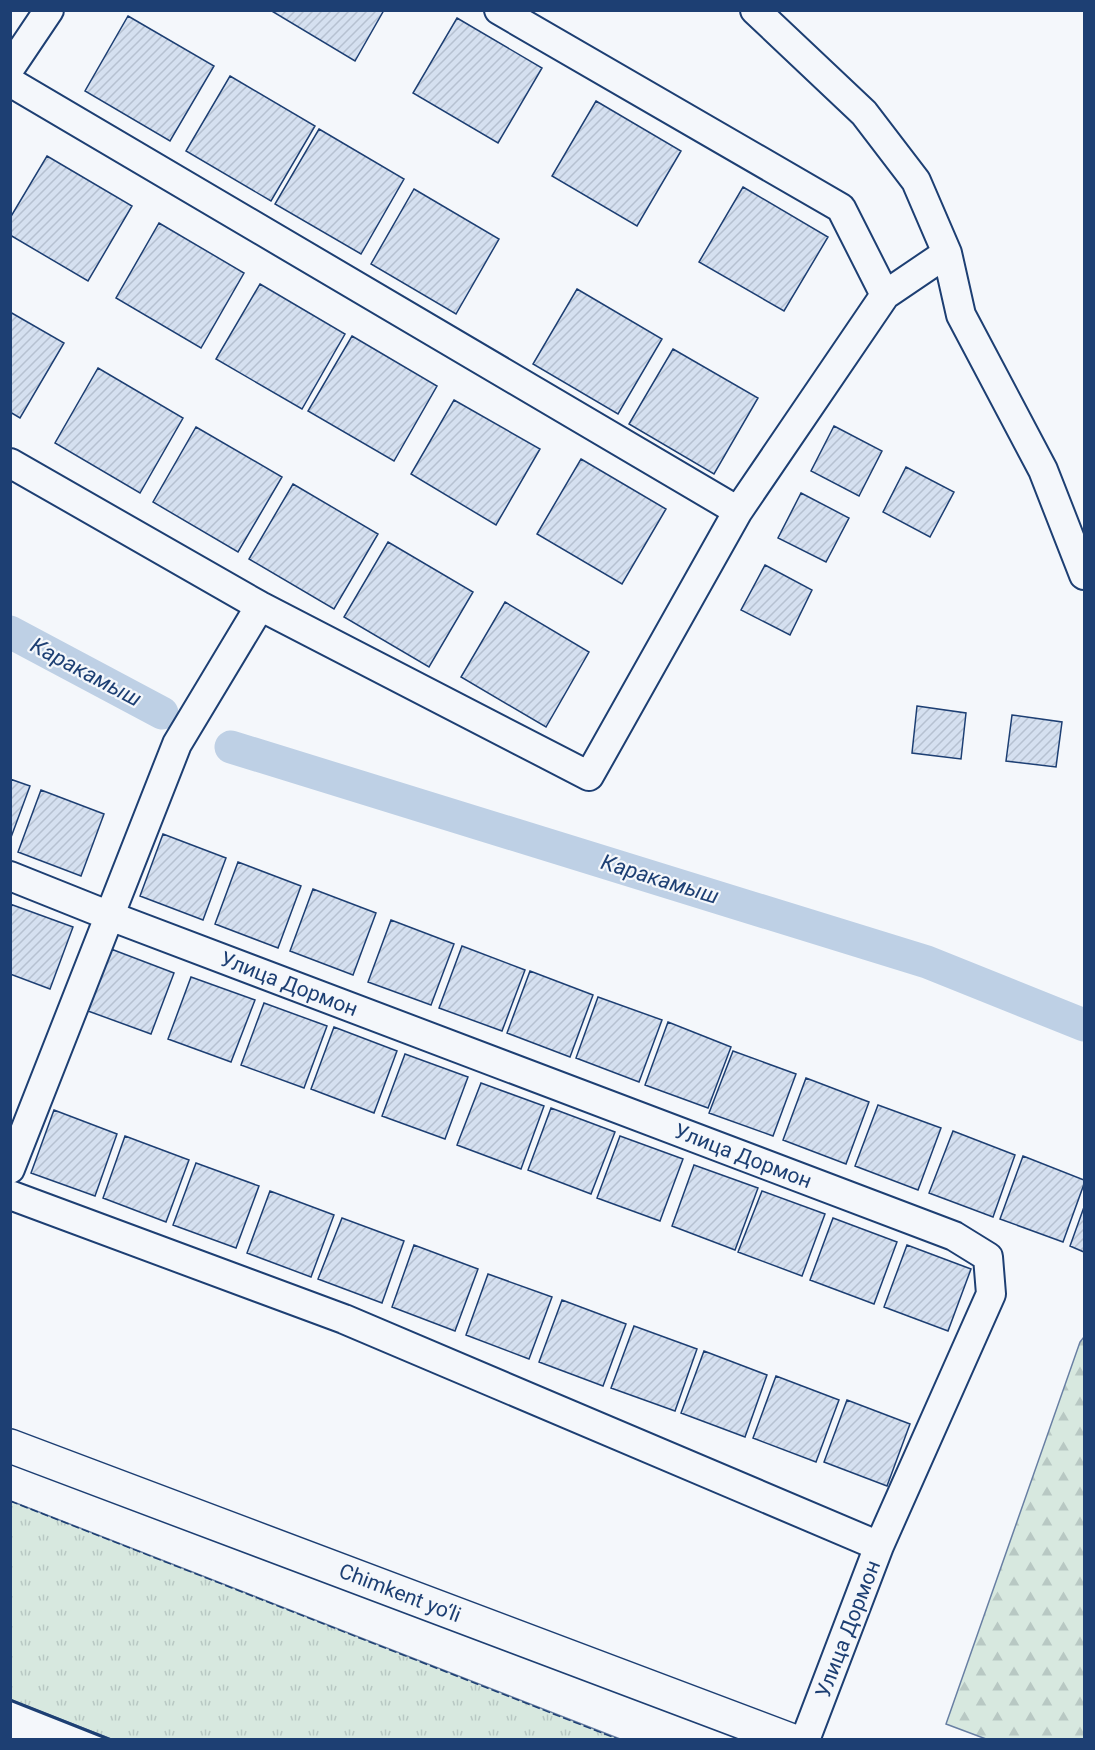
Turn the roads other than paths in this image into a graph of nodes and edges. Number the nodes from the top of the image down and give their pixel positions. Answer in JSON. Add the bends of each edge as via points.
{"nodes":[{"id":1,"x":49,"y":10,"type":"edge"},
{"id":2,"x":500,"y":10,"type":"edge"},
{"id":3,"x":755,"y":10,"type":"edge"},
{"id":4,"x":10,"y":68,"type":"edge"},
{"id":5,"x":10,"y":82,"type":"edge"},
{"id":6,"x":947,"y":253,"type":"junction"},
{"id":7,"x":885,"y":294,"type":"junction"},
{"id":8,"x":10,"y":463,"type":"edge"},
{"id":9,"x":738,"y":511,"type":"junction"},
{"id":10,"x":1084,"y":575,"type":"edge"},
{"id":11,"x":260,"y":606,"type":"junction"},
{"id":12,"x":10,"y":876,"type":"edge"},
{"id":13,"x":110,"y":916,"type":"junction"},
{"id":14,"x":10,"y":1169,"type":"edge"},
{"id":15,"x":10,"y":1195,"type":"edge"},
{"id":16,"x":10,"y":1446,"type":"edge"},
{"id":17,"x":879,"y":1546,"type":"junction"},
{"id":18,"x":790,"y":1740,"type":"edge"},
{"id":19,"x":805,"y":1740,"type":"edge"}],
"edges":[{"from":1,"to":4,"type":"street"},
{"from":2,"to":7,"type":"street","via":[[841,208]]},
{"from":3,"to":6,"type":"street","via":[[864,113],[916,182]]},
{"from":5,"to":9,"type":"street"},
{"from":6,"to":7,"type":"street"},
{"from":6,"to":10,"type":"street","via":[[961,315],[1042,470]]},
{"from":7,"to":9,"type":"street"},
{"from":8,"to":11,"type":"street"},
{"from":9,"to":11,"type":"street","via":[[589,776]]},
{"from":11,"to":13,"type":"street","via":[[177,744]]},
{"from":12,"to":13,"type":"street","name":"Улица Дормон"},
{"from":13,"to":14,"type":"street"},
{"from":13,"to":17,"type":"street","name":"Улица Дормон","via":[[954,1236],[988,1257],[991,1294]]},
{"from":15,"to":17,"type":"street","via":[[344,1319]]},
{"from":16,"to":18,"type":"highway","name":"Chimkent yo‘li"},
{"from":17,"to":19,"type":"street","name":"Улица Дормон"}]}
